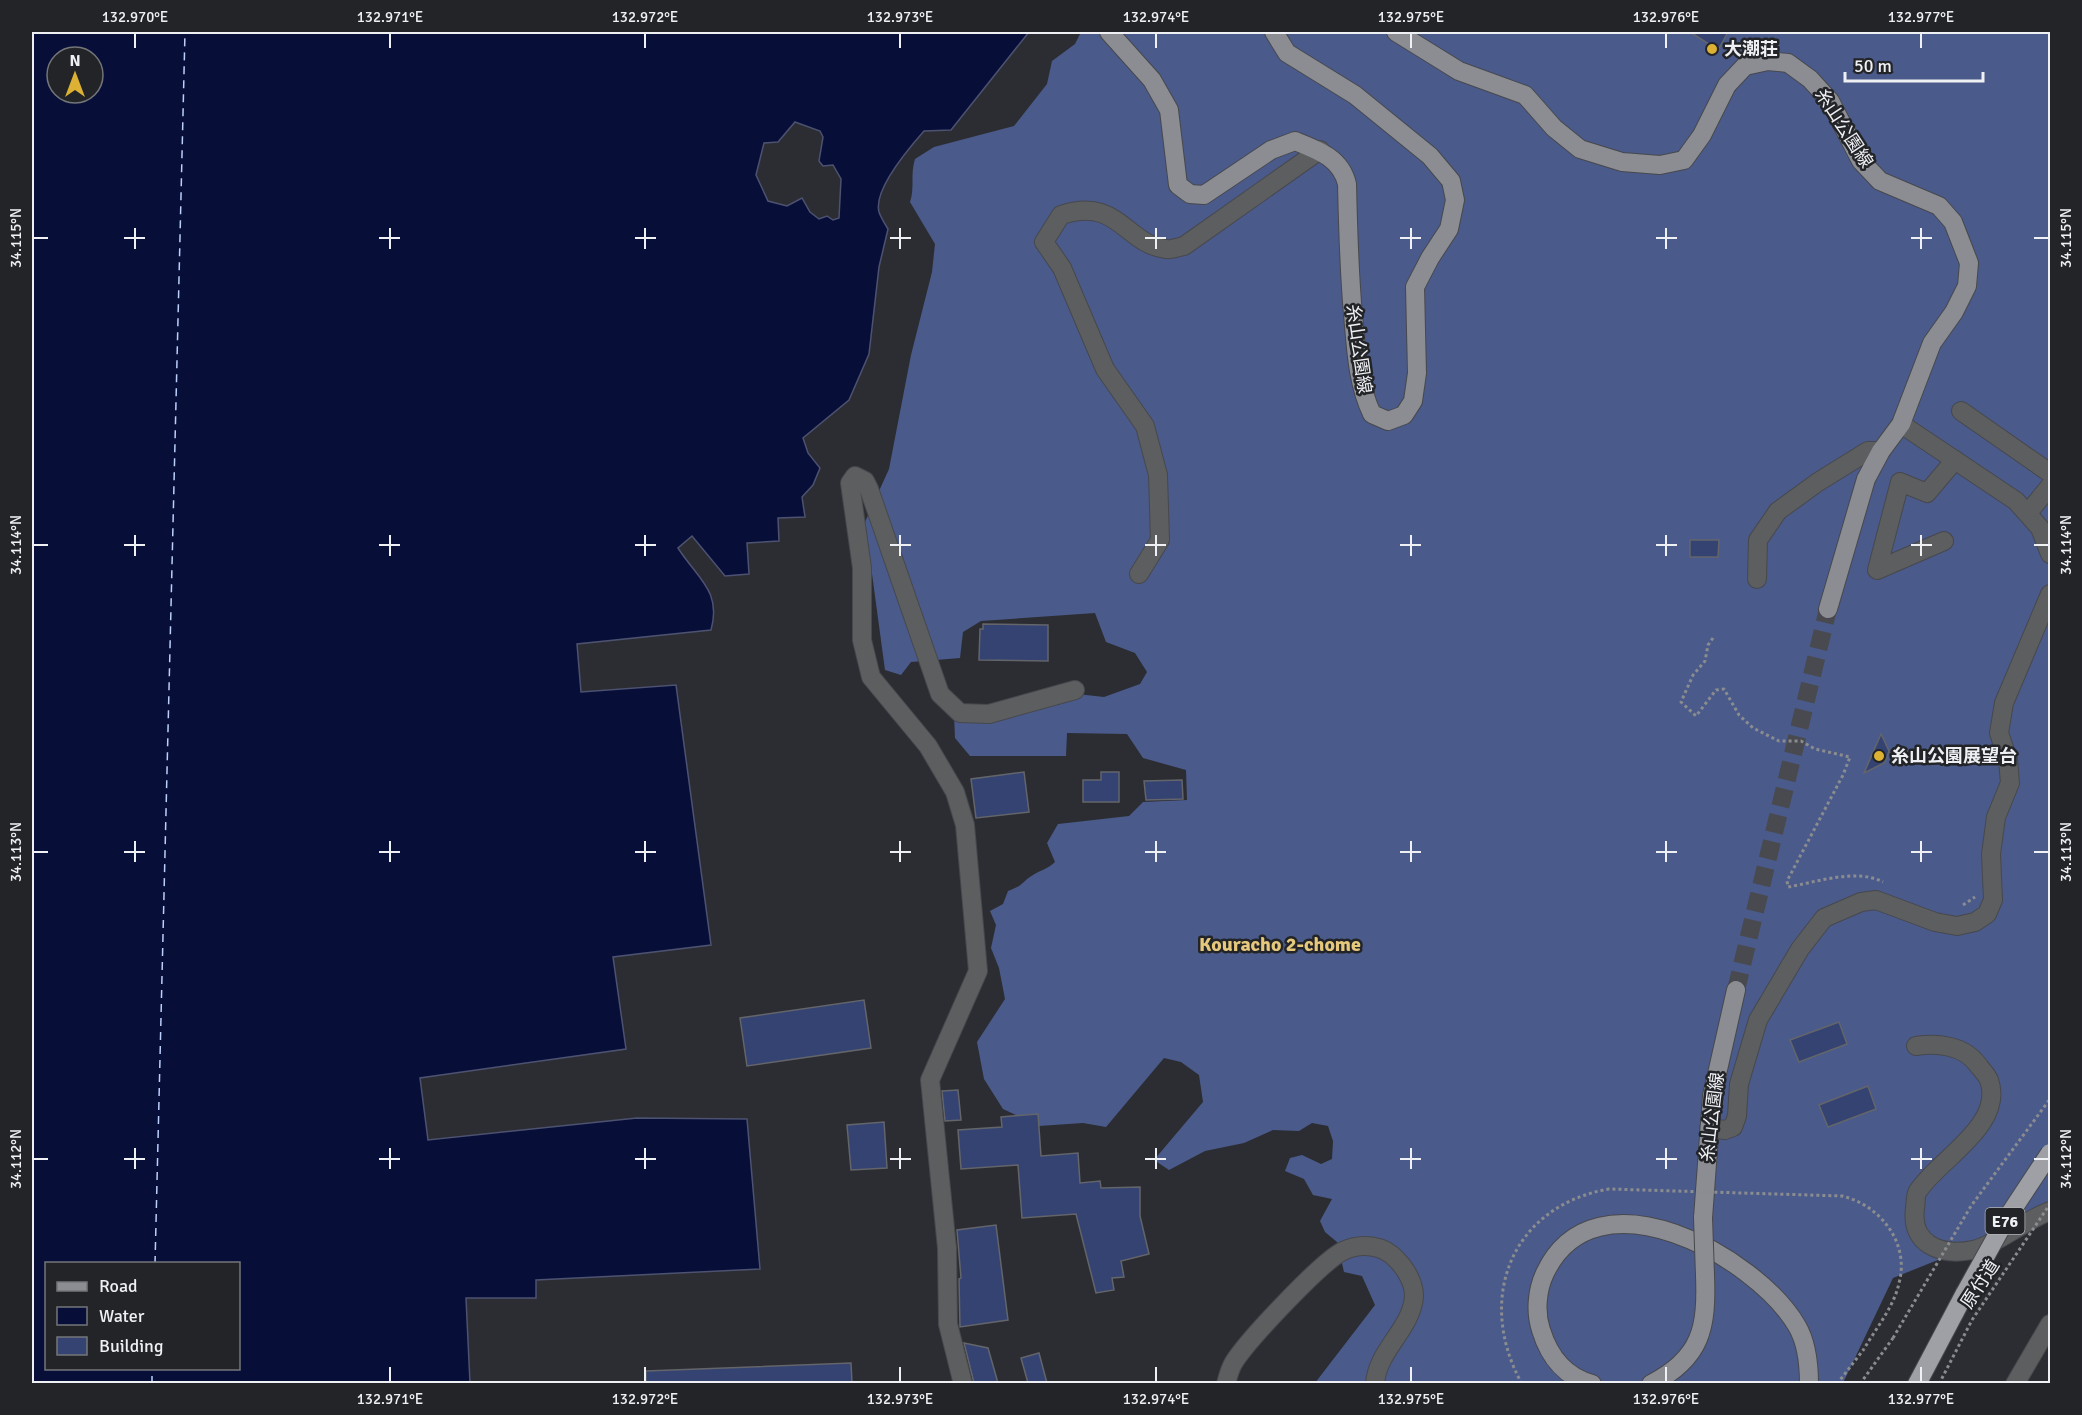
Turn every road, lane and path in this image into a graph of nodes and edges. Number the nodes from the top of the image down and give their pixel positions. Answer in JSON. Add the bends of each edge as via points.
{"nodes":[{"id":1,"x":1109,"y":32,"type":"edge"},
{"id":2,"x":1274,"y":32,"type":"edge"},
{"id":3,"x":1396,"y":32,"type":"edge"},
{"id":4,"x":1320,"y":150,"type":"junction"},
{"id":5,"x":1961,"y":411,"type":"dead end"},
{"id":6,"x":1901,"y":424,"type":"junction"},
{"id":7,"x":1881,"y":451,"type":"junction"},
{"id":8,"x":1955,"y":460,"type":"junction"},
{"id":9,"x":2050,"y":473,"type":"edge"},
{"id":10,"x":2050,"y":486,"type":"edge"},
{"id":11,"x":2028,"y":513,"type":"junction"},
{"id":12,"x":1944,"y":541,"type":"dead end"},
{"id":13,"x":2050,"y":554,"type":"edge"},
{"id":14,"x":1139,"y":574,"type":"dead end"},
{"id":15,"x":1757,"y":579,"type":"dead end"},
{"id":16,"x":2050,"y":594,"type":"edge"},
{"id":17,"x":1828,"y":609,"type":"tunnel mouth"},
{"id":18,"x":1713,"y":638,"type":"dead end"},
{"id":19,"x":1075,"y":690,"type":"dead end"},
{"id":20,"x":1885,"y":882,"type":"dead end"},
{"id":21,"x":1992,"y":885,"type":"junction"},
{"id":22,"x":1960,"y":907,"type":"dead end"},
{"id":23,"x":1736,"y":990,"type":"tunnel mouth"},
{"id":24,"x":1916,"y":1046,"type":"dead end"},
{"id":25,"x":2050,"y":1099,"type":"edge"},
{"id":26,"x":1709,"y":1128,"type":"junction"},
{"id":27,"x":2050,"y":1153,"type":"edge"},
{"id":28,"x":2050,"y":1174,"type":"edge"},
{"id":29,"x":2050,"y":1204,"type":"edge"},
{"id":30,"x":2050,"y":1212,"type":"edge"},
{"id":31,"x":1965,"y":1293,"type":"junction"},
{"id":32,"x":2050,"y":1324,"type":"edge"},
{"id":33,"x":1864,"y":1349,"type":"dead end"},
{"id":34,"x":963,"y":1383,"type":"edge"},
{"id":35,"x":1226,"y":1383,"type":"edge"},
{"id":36,"x":1376,"y":1383,"type":"edge"},
{"id":37,"x":1592,"y":1383,"type":"edge"},
{"id":38,"x":1652,"y":1383,"type":"edge"},
{"id":39,"x":1809,"y":1383,"type":"edge"},
{"id":40,"x":1837,"y":1383,"type":"edge"},
{"id":41,"x":1860,"y":1383,"type":"edge"},
{"id":42,"x":1917,"y":1383,"type":"edge"},
{"id":43,"x":1939,"y":1383,"type":"edge"},
{"id":44,"x":2015,"y":1383,"type":"edge"}],
"edges":[{"from":1,"to":4,"type":"main road","name":"糸山公園線","via":[[1152,80],[1169,110],[1178,185],[1190,194],[1204,195],[1271,150],[1295,141]]},
{"from":2,"to":4,"type":"main road","name":"糸山公園線","via":[[1287,53],[1355,95],[1430,156],[1451,181],[1455,200],[1449,229],[1415,287],[1417,373],[1413,401],[1404,415],[1388,421],[1372,414],[1363,394],[1349,274],[1347,184],[1343,170]]},
{"from":3,"to":6,"type":"main road","name":"糸山公園線","via":[[1459,71],[1525,94],[1554,128],[1580,149],[1622,162],[1660,165],[1684,160],[1702,135],[1727,85],[1745,66],[1768,61],[1788,63],[1810,79],[1830,101],[1861,160],[1880,181],[1939,206],[1953,222],[1969,263],[1967,286],[1932,343]]},
{"from":4,"to":14,"type":"street","via":[[1184,246],[1166,249],[1147,242],[1116,219],[1081,208],[1061,215],[1044,242],[1062,268],[1105,369],[1145,426],[1158,475],[1160,540]]},
{"from":5,"to":9,"type":"street"},
{"from":6,"to":7,"type":"main road","name":"糸山公園線"},
{"from":6,"to":8,"type":"street"},
{"from":7,"to":15,"type":"street","via":[[1868,452],[1778,511],[1758,540]]},
{"from":7,"to":17,"type":"main road","name":"糸山公園線","via":[[1866,479]]},
{"from":8,"to":11,"type":"street"},
{"from":8,"to":12,"type":"street","via":[[1927,493],[1900,482],[1877,570]]},
{"from":10,"to":11,"type":"street"},
{"from":11,"to":13,"type":"street","via":[[2040,528]]},
{"from":16,"to":21,"type":"street","via":[[2004,703],[1999,733],[2010,783],[1996,817]]},
{"from":18,"to":20,"type":"path","via":[[1705,661],[1693,675],[1681,702],[1696,716],[1716,690],[1724,689],[1739,715],[1753,728],[1779,741],[1801,741],[1815,749],[1850,757],[1787,881],[1788,887],[1857,876]]},
{"from":19,"to":34,"type":"street","via":[[989,714],[960,713],[940,694],[869,489],[865,481],[855,476],[850,483],[861,568],[862,640],[871,677],[928,746],[956,792],[965,825],[978,971],[930,1080],[946,1248],[948,1324]]},
{"from":21,"to":22,"type":"path"},
{"from":21,"to":26,"type":"street","via":[[1993,900],[1987,914],[1957,926],[1876,900],[1861,902],[1824,918],[1800,949],[1758,1020],[1739,1084],[1733,1127]]},
{"from":23,"to":26,"type":"main road","name":"糸山公園線","via":[[1712,1096]]},
{"from":24,"to":30,"type":"street","via":[[1938,1043],[1975,1061],[1989,1080],[1990,1102],[1982,1124],[1917,1192],[1916,1233],[1925,1243],[1950,1251],[1974,1250]]},
{"from":25,"to":41,"type":"path","bridge":true,"via":[[1971,1206],[1893,1338]]},
{"from":26,"to":38,"type":"main road","name":"糸山公園線","bridge":true,"via":[[1703,1218],[1706,1310],[1698,1343],[1687,1359],[1671,1374]]},
{"from":27,"to":31,"type":"highway","number":"E76","bridge":true,"via":[[2005,1221]]},
{"from":28,"to":31,"type":"highway","number":"E76","bridge":true},
{"from":29,"to":43,"type":"path","name":"原付道","bridge":true,"via":[[1972,1320]]},
{"from":31,"to":42,"type":"highway","number":"E76"},
{"from":32,"to":44,"type":"street"},
{"from":33,"to":40,"type":"path"},
{"from":35,"to":36,"type":"street","via":[[1232,1364],[1264,1326],[1343,1251],[1365,1245],[1390,1252],[1407,1270],[1414,1296],[1405,1324],[1386,1351]]},
{"from":37,"to":39,"type":"main road","via":[[1562,1368],[1547,1350],[1539,1324],[1542,1279],[1552,1259],[1572,1240],[1594,1228],[1621,1224],[1647,1225],[1695,1242],[1738,1264],[1766,1286],[1798,1327],[1807,1352]]}]}
